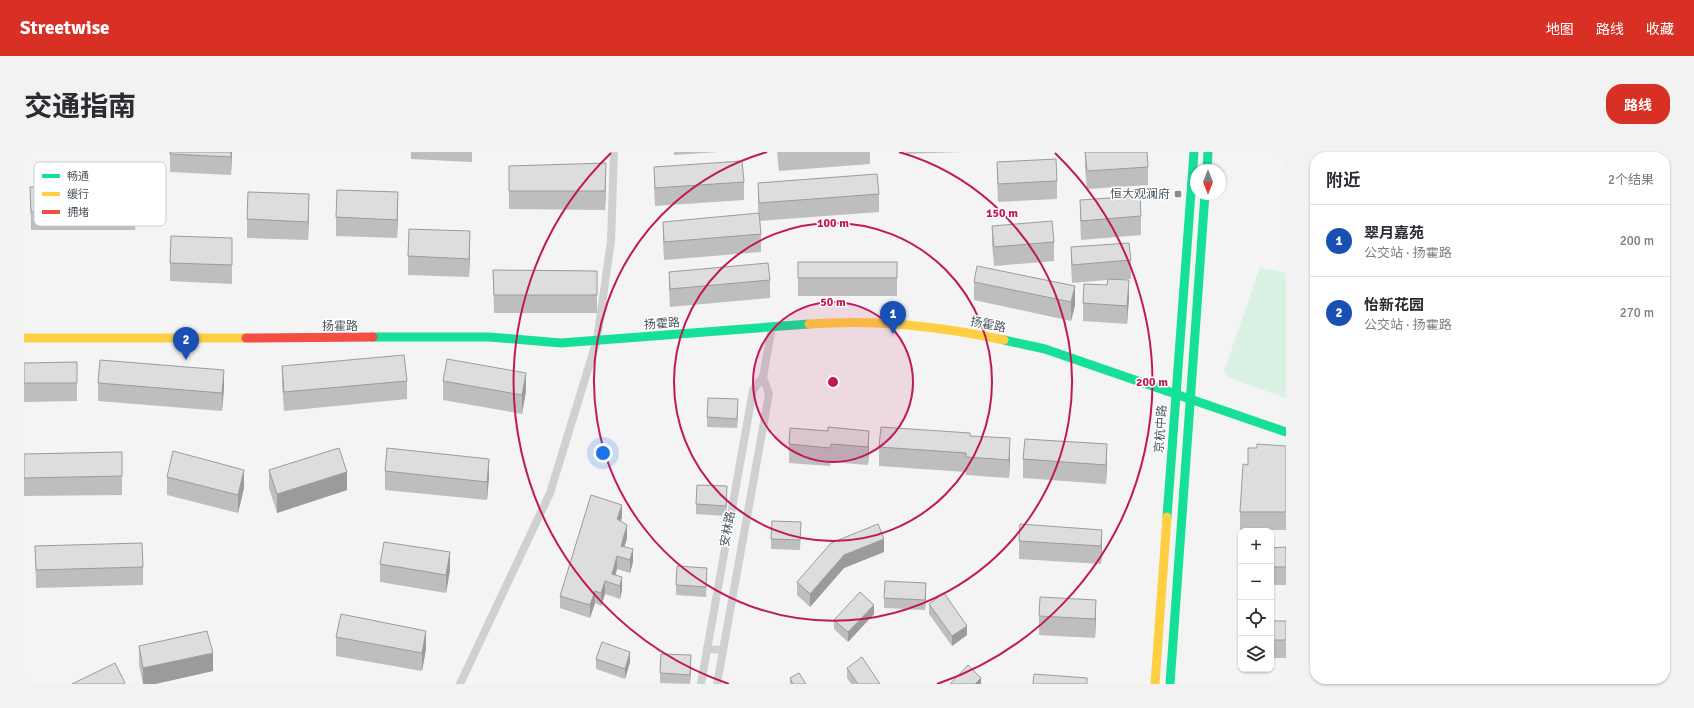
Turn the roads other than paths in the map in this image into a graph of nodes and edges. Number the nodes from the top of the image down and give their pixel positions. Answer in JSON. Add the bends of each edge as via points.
{"nodes":[{"id":1,"x":614,"y":152,"type":"edge"},
{"id":2,"x":1194,"y":152,"type":"edge"},
{"id":3,"x":1208,"y":152,"type":"edge"},
{"id":4,"x":1207,"y":164,"type":"edge"},
{"id":5,"x":1205,"y":200,"type":"edge"},
{"id":6,"x":772,"y":327,"type":"junction"},
{"id":7,"x":24,"y":338,"type":"edge"},
{"id":8,"x":597,"y":340,"type":"junction"},
{"id":9,"x":763,"y":377,"type":"junction"},
{"id":10,"x":1176,"y":394,"type":"junction"},
{"id":11,"x":1191,"y":399,"type":"junction"},
{"id":12,"x":1286,"y":432,"type":"edge"},
{"id":13,"x":707,"y":649,"type":"junction"},
{"id":14,"x":723,"y":650,"type":"junction"},
{"id":15,"x":460,"y":684,"type":"edge"},
{"id":16,"x":701,"y":684,"type":"edge"},
{"id":17,"x":717,"y":684,"type":"edge"},
{"id":18,"x":1155,"y":684,"type":"edge"},
{"id":19,"x":1170,"y":684,"type":"edge"}],
"edges":[{"from":1,"to":8,"type":"street","via":[[611,241]]},
{"from":2,"to":10,"type":"street","name":"京杭中路"},
{"from":3,"to":4,"type":"street"},
{"from":5,"to":11,"type":"street"},
{"from":6,"to":8,"type":"street","name":"扬霍路"},
{"from":6,"to":9,"type":"street","name":"安林路"},
{"from":6,"to":10,"type":"street","name":"扬霍路","via":[[835,322],[913,325],[977,334],[1045,350]]},
{"from":7,"to":8,"type":"street","name":"扬霍路","via":[[489,337],[561,343]]},
{"from":8,"to":15,"type":"street","via":[[550,493]]},
{"from":9,"to":13,"type":"street","name":"安林路","via":[[753,390]]},
{"from":9,"to":14,"type":"street","name":"安林路","via":[[769,394]]},
{"from":10,"to":11,"type":"street","name":"扬霍路"},
{"from":10,"to":18,"type":"street","name":"京杭中路"},
{"from":11,"to":12,"type":"street","name":"扬霍路"},
{"from":11,"to":19,"type":"street"},
{"from":13,"to":14,"type":"street"},
{"from":13,"to":16,"type":"street","name":"安林路"},
{"from":14,"to":17,"type":"street","name":"安林路"}]}
